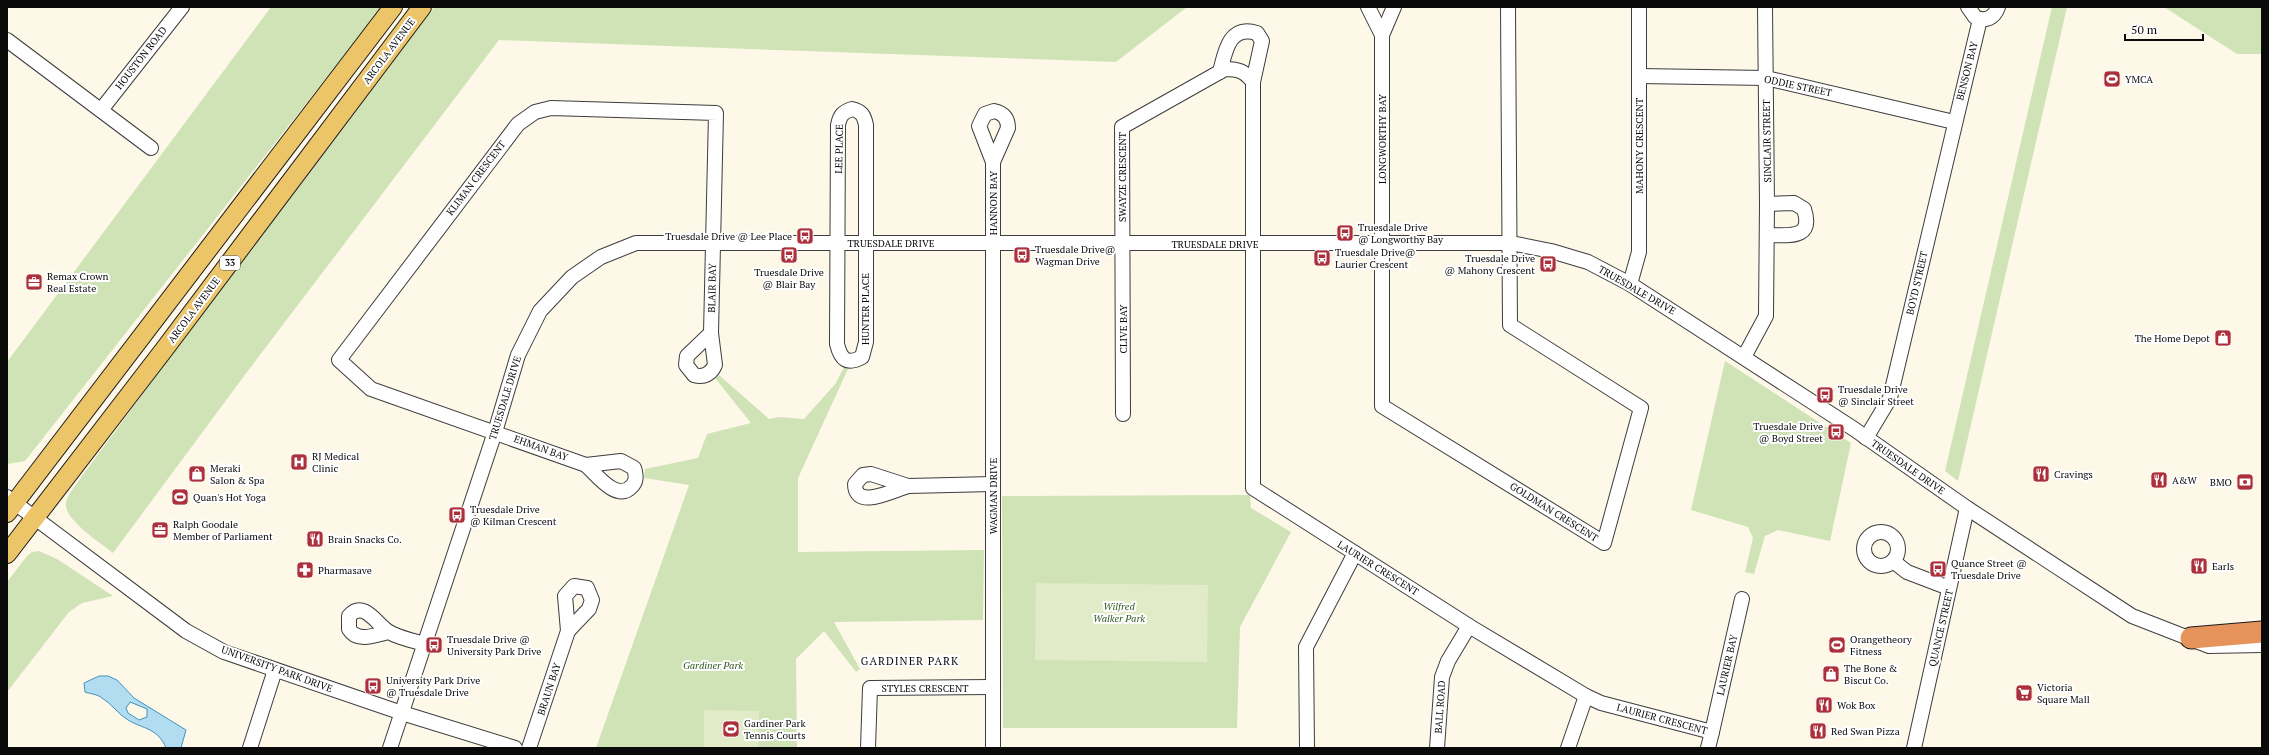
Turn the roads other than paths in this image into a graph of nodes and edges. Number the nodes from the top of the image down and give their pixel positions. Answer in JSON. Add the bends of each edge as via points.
{"nodes":[{"id":1,"x":182,"y":7,"type":"edge"},
{"id":2,"x":393,"y":7,"type":"edge"},
{"id":3,"x":422,"y":7,"type":"edge"},
{"id":4,"x":1368,"y":7,"type":"edge"},
{"id":5,"x":1394,"y":7,"type":"edge"},
{"id":6,"x":1508,"y":7,"type":"edge"},
{"id":7,"x":1639,"y":7,"type":"edge"},
{"id":8,"x":1765,"y":7,"type":"edge"},
{"id":9,"x":1968,"y":7,"type":"edge"},
{"id":10,"x":1998,"y":7,"type":"edge"},
{"id":11,"x":1980,"y":19,"type":"junction"},
{"id":12,"x":1382,"y":35,"type":"junction"},
{"id":13,"x":7,"y":40,"type":"edge"},
{"id":14,"x":1220,"y":72,"type":"junction"},
{"id":15,"x":1639,"y":76,"type":"junction"},
{"id":16,"x":1766,"y":78,"type":"junction"},
{"id":17,"x":1253,"y":82,"type":"junction"},
{"id":18,"x":101,"y":110,"type":"junction"},
{"id":19,"x":1954,"y":122,"type":"junction"},
{"id":20,"x":150,"y":148,"type":"dead end"},
{"id":21,"x":993,"y":162,"type":"dead end"},
{"id":22,"x":1768,"y":204,"type":"junction"},
{"id":23,"x":1768,"y":235,"type":"junction"},
{"id":24,"x":838,"y":243,"type":"junction"},
{"id":25,"x":865,"y":243,"type":"junction"},
{"id":26,"x":1511,"y":243,"type":"junction"},
{"id":27,"x":712,"y":244,"type":"junction"},
{"id":28,"x":993,"y":244,"type":"junction"},
{"id":29,"x":1122,"y":244,"type":"junction"},
{"id":30,"x":1252,"y":244,"type":"junction"},
{"id":31,"x":1382,"y":244,"type":"junction"},
{"id":32,"x":1630,"y":284,"type":"junction"},
{"id":33,"x":711,"y":332,"type":"dead end"},
{"id":34,"x":1744,"y":357,"type":"junction"},
{"id":35,"x":1123,"y":414,"type":"dead end"},
{"id":36,"x":495,"y":432,"type":"junction"},
{"id":37,"x":1866,"y":438,"type":"junction"},
{"id":38,"x":586,"y":464,"type":"dead end"},
{"id":39,"x":993,"y":484,"type":"junction"},
{"id":40,"x":908,"y":486,"type":"dead end"},
{"id":41,"x":9,"y":504,"type":"edge"},
{"id":42,"x":1967,"y":508,"type":"junction"},
{"id":43,"x":34,"y":517,"type":"junction"},
{"id":44,"x":1355,"y":553,"type":"junction"},
{"id":45,"x":7,"y":554,"type":"edge"},
{"id":46,"x":1894,"y":561,"type":"dead end"},
{"id":47,"x":1949,"y":588,"type":"junction"},
{"id":48,"x":1742,"y":599,"type":"dead end"},
{"id":49,"x":1469,"y":626,"type":"junction"},
{"id":50,"x":568,"y":631,"type":"dead end"},
{"id":51,"x":389,"y":632,"type":"dead end"},
{"id":52,"x":2262,"y":632,"type":"edge"},
{"id":53,"x":2191,"y":638,"type":"junction"},
{"id":54,"x":425,"y":644,"type":"junction"},
{"id":55,"x":2262,"y":645,"type":"edge"},
{"id":56,"x":275,"y":670,"type":"junction"},
{"id":57,"x":992,"y":687,"type":"junction"},
{"id":58,"x":1586,"y":696,"type":"junction"},
{"id":59,"x":402,"y":713,"type":"junction"},
{"id":60,"x":1712,"y":732,"type":"junction"},
{"id":61,"x":250,"y":748,"type":"edge"},
{"id":62,"x":390,"y":748,"type":"edge"},
{"id":63,"x":515,"y":748,"type":"edge"},
{"id":64,"x":529,"y":748,"type":"edge"},
{"id":65,"x":868,"y":748,"type":"edge"},
{"id":66,"x":993,"y":748,"type":"edge"},
{"id":67,"x":1307,"y":748,"type":"edge"},
{"id":68,"x":1436,"y":748,"type":"edge"},
{"id":69,"x":1568,"y":748,"type":"edge"},
{"id":70,"x":1708,"y":748,"type":"edge"},
{"id":71,"x":1914,"y":748,"type":"edge"}],
"edges":[{"from":1,"to":18,"type":"street","name":"HOUSTON ROAD"},
{"from":2,"to":41,"type":"main road","number":"33"},
{"from":3,"to":43,"type":"main road","name":"ARCOLA AVENUE","number":"33","via":[[173,339]]},
{"from":4,"to":12,"type":"street","name":"LONGWORTHY BAY"},
{"from":5,"to":12,"type":"street","name":"LONGWORTHY BAY"},
{"from":6,"to":26,"type":"street"},
{"from":7,"to":15,"type":"street","name":"MAHONY CRESCENT"},
{"from":8,"to":16,"type":"street","name":"SINCLAIR STREET"},
{"from":9,"to":11,"type":"street","via":[[1971,14]]},
{"from":10,"to":11,"type":"street","via":[[1989,18]]},
{"from":11,"to":19,"type":"street","name":"BENSON BAY"},
{"from":12,"to":31,"type":"street","name":"LONGWORTHY BAY"},
{"from":13,"to":18,"type":"street"},
{"from":14,"to":17,"type":"street","name":"SWAYZE CRESCENT","via":[[1225,69],[1241,70]]},
{"from":14,"to":17,"type":"street","via":[[1227,44],[1237,34],[1249,31],[1257,33],[1262,41]]},
{"from":14,"to":29,"type":"street","name":"SWAYZE CRESCENT","via":[[1122,127]]},
{"from":15,"to":16,"type":"street","name":"ODDIE STREET"},
{"from":15,"to":32,"type":"street","name":"MAHONY CRESCENT","via":[[1638,252]]},
{"from":16,"to":19,"type":"street","name":"ODDIE STREET"},
{"from":16,"to":22,"type":"street","name":"SINCLAIR STREET"},
{"from":17,"to":30,"type":"street"},
{"from":18,"to":20,"type":"street"},
{"from":19,"to":37,"type":"street","name":"BOYD STREET","via":[[1890,398]]},
{"from":21,"to":28,"type":"street","name":"HANNON BAY"},
{"from":22,"to":23,"type":"street","name":"SINCLAIR STREET"},
{"from":22,"to":23,"type":"street","via":[[1794,203],[1804,209],[1807,220],[1804,230],[1798,234]]},
{"from":23,"to":34,"type":"street","name":"SINCLAIR STREET","via":[[1766,316]]},
{"from":24,"to":25,"type":"street","name":"TRUESDALE DRIVE"},
{"from":24,"to":25,"type":"street","name":"HUNTER PLACE","via":[[837,344],[845,360],[854,362],[862,357],[866,342]]},
{"from":24,"to":25,"type":"street","name":"LEE PLACE","via":[[838,125],[839,117],[844,111],[852,109],[860,111],[865,117],[866,125]]},
{"from":24,"to":27,"type":"street","name":"TRUESDALE DRIVE"},
{"from":25,"to":28,"type":"street","name":"TRUESDALE DRIVE"},
{"from":26,"to":31,"type":"street","name":"TRUESDALE DRIVE"},
{"from":26,"to":31,"type":"street","name":"GOLDMAN CRESCENT","via":[[1510,324],[1641,408],[1604,543],[1382,406]]},
{"from":26,"to":32,"type":"street","name":"TRUESDALE DRIVE","via":[[1588,262]]},
{"from":27,"to":33,"type":"street","name":"BLAIR BAY"},
{"from":27,"to":36,"type":"street","name":"TRUESDALE DRIVE","via":[[636,244],[601,256],[572,277],[540,311],[518,355]]},
{"from":27,"to":36,"type":"street","name":"KLIMAN CRESCENT","via":[[716,113],[551,108],[535,112],[518,124],[339,360],[371,389]]},
{"from":28,"to":29,"type":"street","name":"TRUESDALE DRIVE"},
{"from":28,"to":39,"type":"street","name":"WAGMAN DRIVE"},
{"from":29,"to":30,"type":"street","name":"TRUESDALE DRIVE"},
{"from":29,"to":35,"type":"street","name":"CLIVE BAY"},
{"from":30,"to":31,"type":"street","name":"TRUESDALE DRIVE"},
{"from":30,"to":44,"type":"street","name":"LAURIER CRESCENT","via":[[1253,488]]},
{"from":32,"to":34,"type":"street","name":"TRUESDALE DRIVE"},
{"from":34,"to":37,"type":"street","name":"TRUESDALE DRIVE"},
{"from":36,"to":38,"type":"street","name":"EHMAN BAY"},
{"from":36,"to":54,"type":"street","name":"TRUESDALE DRIVE"},
{"from":37,"to":42,"type":"street","name":"TRUESDALE DRIVE"},
{"from":39,"to":40,"type":"street"},
{"from":39,"to":57,"type":"street","name":"WAGMAN DRIVE"},
{"from":41,"to":43,"type":"street","name":"UNIVERSITY PARK DRIVE"},
{"from":42,"to":47,"type":"street","name":"QUANCE STREET"},
{"from":42,"to":53,"type":"street","name":"TRUESDALE DRIVE","via":[[2132,616]]},
{"from":43,"to":45,"type":"main road","name":"ARCOLA AVENUE","number":"33"},
{"from":43,"to":56,"type":"street","name":"UNIVERSITY PARK DRIVE","via":[[186,631],[224,652]]},
{"from":44,"to":49,"type":"street","name":"LAURIER CRESCENT"},
{"from":44,"to":67,"type":"street","via":[[1306,648]]},
{"from":46,"to":47,"type":"street","via":[[1907,572]]},
{"from":47,"to":71,"type":"street","name":"QUANCE STREET"},
{"from":48,"to":60,"type":"street","name":"LAURIER BAY"},
{"from":49,"to":58,"type":"street","name":"LAURIER CRESCENT"},
{"from":49,"to":68,"type":"street","name":"BALL ROAD","via":[[1448,661],[1442,677]]},
{"from":50,"to":64,"type":"street","name":"BRAUN BAY"},
{"from":51,"to":54,"type":"street"},
{"from":52,"to":53,"type":"highway"},
{"from":53,"to":55,"type":"street","name":"TRUESDALE DRIVE","via":[[2209,646]]},
{"from":54,"to":59,"type":"street","name":"TRUESDALE DRIVE"},
{"from":56,"to":59,"type":"street","name":"UNIVERSITY PARK DRIVE"},
{"from":56,"to":61,"type":"street"},
{"from":57,"to":65,"type":"street","name":"STYLES CRESCENT","via":[[870,688]]},
{"from":57,"to":66,"type":"street","name":"WAGMAN DRIVE"},
{"from":58,"to":60,"type":"street","name":"LAURIER CRESCENT","via":[[1601,703]]},
{"from":58,"to":69,"type":"street"},
{"from":59,"to":62,"type":"street","name":"TRUESDALE DRIVE"},
{"from":59,"to":63,"type":"street","name":"UNIVERSITY PARK DRIVE"},
{"from":60,"to":70,"type":"street","name":"LAURIER CRESCENT"}]}
